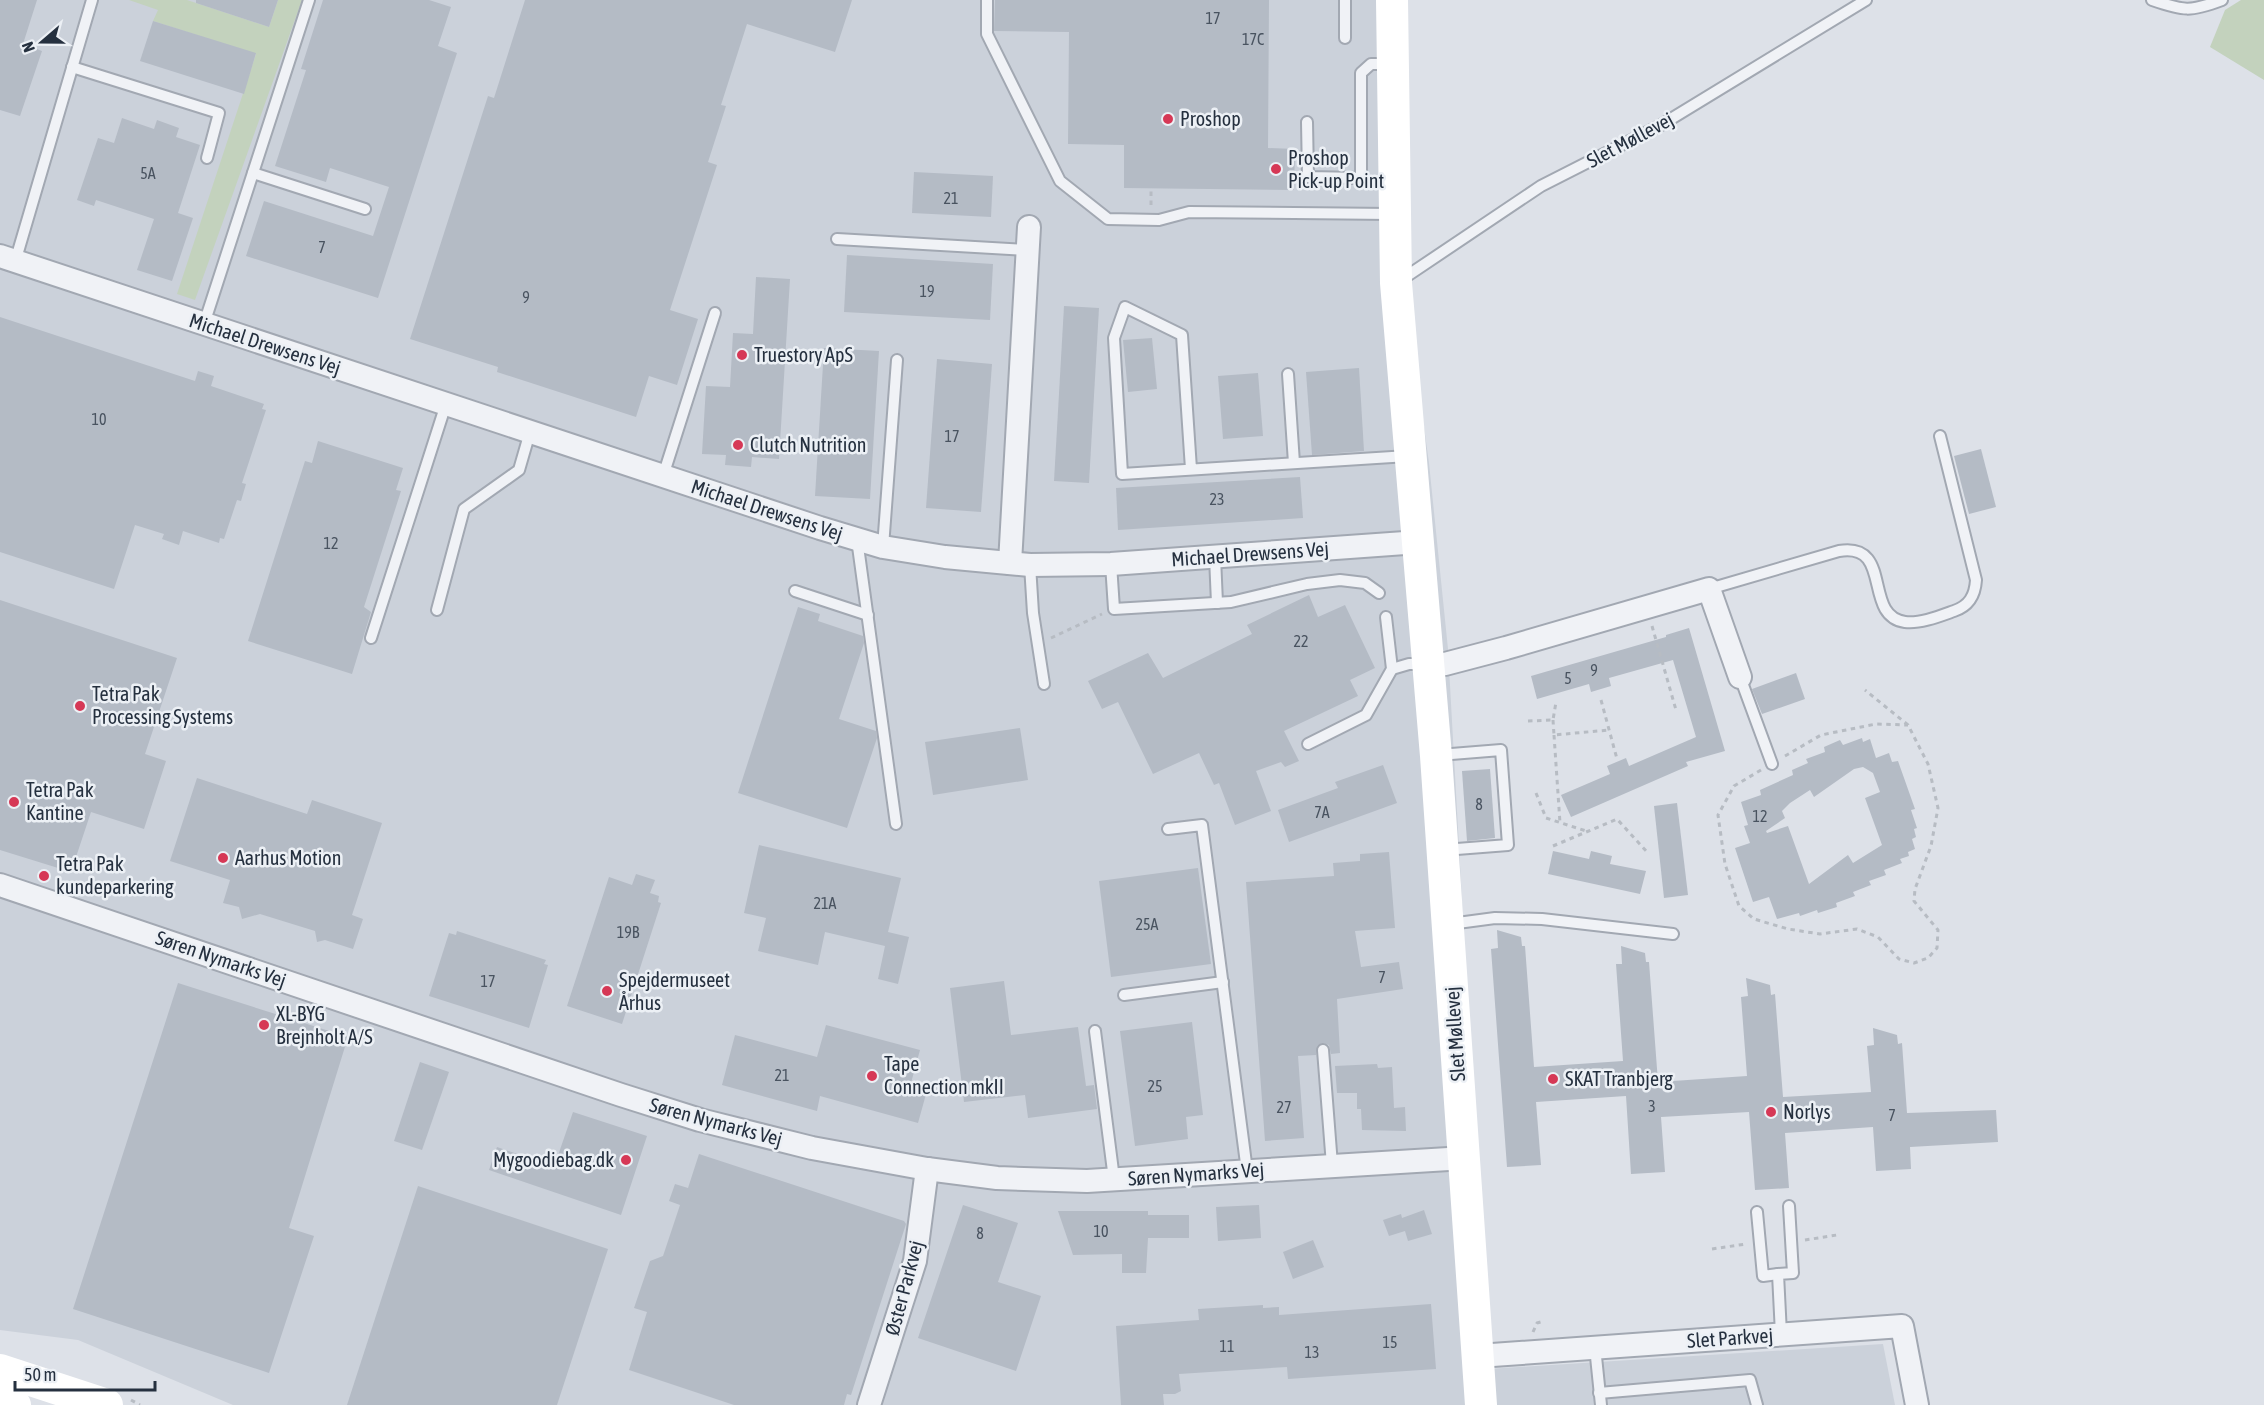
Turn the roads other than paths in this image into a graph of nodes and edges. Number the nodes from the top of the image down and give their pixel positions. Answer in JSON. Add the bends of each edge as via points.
{"nodes":[{"id":1,"x":92,"y":0,"type":"edge"},
{"id":2,"x":309,"y":0,"type":"edge"},
{"id":3,"x":987,"y":0,"type":"edge"},
{"id":4,"x":1345,"y":0,"type":"edge"},
{"id":5,"x":1392,"y":0,"type":"edge"},
{"id":6,"x":1866,"y":0,"type":"edge"},
{"id":7,"x":2152,"y":0,"type":"edge"},
{"id":8,"x":2222,"y":0,"type":"edge"},
{"id":9,"x":1345,"y":38,"type":"dead end"},
{"id":10,"x":1393,"y":64,"type":"junction"},
{"id":11,"x":72,"y":68,"type":"junction"},
{"id":12,"x":1307,"y":122,"type":"dead end"},
{"id":13,"x":207,"y":158,"type":"dead end"},
{"id":14,"x":253,"y":173,"type":"junction"},
{"id":15,"x":365,"y":209,"type":"dead end"},
{"id":16,"x":1395,"y":214,"type":"junction"},
{"id":17,"x":1029,"y":226,"type":"dead end"},
{"id":18,"x":837,"y":239,"type":"dead end"},
{"id":19,"x":1028,"y":250,"type":"junction"},
{"id":20,"x":8,"y":259,"type":"edge"},
{"id":21,"x":1396,"y":283,"type":"junction"},
{"id":22,"x":715,"y":313,"type":"dead end"},
{"id":23,"x":204,"y":324,"type":"junction"},
{"id":24,"x":897,"y":360,"type":"dead end"},
{"id":25,"x":1288,"y":374,"type":"dead end"},
{"id":26,"x":446,"y":404,"type":"junction"},
{"id":27,"x":530,"y":432,"type":"junction"},
{"id":28,"x":1940,"y":436,"type":"dead end"},
{"id":29,"x":1411,"y":456,"type":"junction"},
{"id":30,"x":1294,"y":463,"type":"junction"},
{"id":31,"x":1191,"y":469,"type":"junction"},
{"id":32,"x":663,"y":476,"type":"junction"},
{"id":33,"x":857,"y":539,"type":"junction"},
{"id":34,"x":1419,"y":542,"type":"junction"},
{"id":35,"x":883,"y":547,"type":"junction"},
{"id":36,"x":1215,"y":557,"type":"junction"},
{"id":37,"x":1020,"y":564,"type":"junction"},
{"id":38,"x":1111,"y":564,"type":"junction"},
{"id":39,"x":1709,"y":589,"type":"junction"},
{"id":40,"x":795,"y":591,"type":"dead end"},
{"id":41,"x":1379,"y":593,"type":"dead end"},
{"id":42,"x":1217,"y":603,"type":"junction"},
{"id":43,"x":437,"y":610,"type":"dead end"},
{"id":44,"x":868,"y":615,"type":"junction"},
{"id":45,"x":1386,"y":617,"type":"dead end"},
{"id":46,"x":371,"y":638,"type":"dead end"},
{"id":47,"x":1428,"y":664,"type":"junction"},
{"id":48,"x":1392,"y":669,"type":"junction"},
{"id":49,"x":1740,"y":677,"type":"joint"},
{"id":50,"x":1044,"y":684,"type":"dead end"},
{"id":51,"x":1308,"y":744,"type":"dead end"},
{"id":52,"x":1436,"y":756,"type":"junction"},
{"id":53,"x":1772,"y":764,"type":"road end"},
{"id":54,"x":896,"y":824,"type":"dead end"},
{"id":55,"x":1168,"y":829,"type":"dead end"},
{"id":56,"x":1442,"y":851,"type":"junction"},
{"id":57,"x":0,"y":885,"type":"edge"},
{"id":58,"x":1447,"y":925,"type":"junction"},
{"id":59,"x":1673,"y":934,"type":"dead end"},
{"id":60,"x":1223,"y":982,"type":"junction"},
{"id":61,"x":1124,"y":995,"type":"dead end"},
{"id":62,"x":1095,"y":1031,"type":"dead end"},
{"id":63,"x":1323,"y":1050,"type":"dead end"},
{"id":64,"x":1465,"y":1158,"type":"junction"},
{"id":65,"x":1332,"y":1165,"type":"junction"},
{"id":66,"x":927,"y":1169,"type":"junction"},
{"id":67,"x":1248,"y":1171,"type":"junction"},
{"id":68,"x":1114,"y":1179,"type":"junction"},
{"id":69,"x":1789,"y":1206,"type":"dead end"},
{"id":70,"x":1757,"y":1212,"type":"dead end"},
{"id":71,"x":1778,"y":1274,"type":"junction"},
{"id":72,"x":1781,"y":1334,"type":"junction"},
{"id":73,"x":1595,"y":1347,"type":"junction"},
{"id":74,"x":1478,"y":1356,"type":"junction"},
{"id":75,"x":0,"y":1370,"type":"edge"},
{"id":76,"x":1599,"y":1393,"type":"junction"},
{"id":77,"x":0,"y":1399,"type":"edge"},
{"id":78,"x":101,"y":1404,"type":"edge"},
{"id":79,"x":15,"y":1405,"type":"edge"},
{"id":80,"x":869,"y":1405,"type":"edge"},
{"id":81,"x":1481,"y":1405,"type":"edge"},
{"id":82,"x":1601,"y":1405,"type":"edge"},
{"id":83,"x":1757,"y":1405,"type":"edge"},
{"id":84,"x":1917,"y":1405,"type":"edge"}],
"edges":[{"from":1,"to":11,"type":"lane"},
{"from":2,"to":14,"type":"lane"},
{"from":3,"to":16,"type":"lane","via":[[987,34],[1060,181],[1108,219],[1159,220],[1189,212]]},
{"from":4,"to":9,"type":"lane"},
{"from":5,"to":10,"type":"street","name":"Slet Møllevej"},
{"from":6,"to":21,"type":"lane","name":"Slet Møllevej","via":[[1661,125],[1541,186]]},
{"from":7,"to":8,"type":"lane","via":[[2178,9]]},
{"from":10,"to":12,"type":"lane","via":[[1371,64],[1361,73],[1361,178],[1308,177]]},
{"from":10,"to":16,"type":"street","name":"Slet Møllevej"},
{"from":11,"to":13,"type":"lane","via":[[219,113]]},
{"from":11,"to":20,"type":"lane"},
{"from":14,"to":15,"type":"lane"},
{"from":14,"to":23,"type":"lane"},
{"from":16,"to":21,"type":"street","name":"Slet Møllevej"},
{"from":17,"to":19,"type":"street"},
{"from":18,"to":19,"type":"lane"},
{"from":19,"to":37,"type":"street"},
{"from":20,"to":23,"type":"street","name":"Michael Drewsens Vej"},
{"from":21,"to":29,"type":"street","name":"Slet Møllevej"},
{"from":22,"to":32,"type":"lane"},
{"from":23,"to":26,"type":"street","name":"Michael Drewsens Vej"},
{"from":24,"to":35,"type":"lane"},
{"from":25,"to":30,"type":"lane"},
{"from":26,"to":27,"type":"street","name":"Michael Drewsens Vej"},
{"from":26,"to":46,"type":"lane"},
{"from":27,"to":32,"type":"street","name":"Michael Drewsens Vej"},
{"from":27,"to":43,"type":"lane","via":[[519,470],[464,509]]},
{"from":28,"to":39,"type":"lane","via":[[1976,580],[1965,606],[1933,618],[1899,621],[1886,610],[1869,559],[1854,550]]},
{"from":29,"to":30,"type":"lane"},
{"from":29,"to":34,"type":"street","name":"Slet Møllevej"},
{"from":30,"to":31,"type":"lane"},
{"from":31,"to":31,"type":"lane","via":[[1122,474],[1114,338],[1125,307],[1182,335]]},
{"from":32,"to":33,"type":"street","name":"Michael Drewsens Vej"},
{"from":33,"to":35,"type":"street","name":"Michael Drewsens Vej"},
{"from":33,"to":44,"type":"lane"},
{"from":34,"to":36,"type":"street","name":"Michael Drewsens Vej"},
{"from":34,"to":47,"type":"street","name":"Slet Møllevej"},
{"from":35,"to":37,"type":"street","name":"Michael Drewsens Vej"},
{"from":36,"to":38,"type":"street","name":"Michael Drewsens Vej"},
{"from":36,"to":42,"type":"lane"},
{"from":37,"to":38,"type":"street","name":"Michael Drewsens Vej"},
{"from":37,"to":50,"type":"lane","via":[[1033,613]]},
{"from":38,"to":42,"type":"lane","via":[[1114,609]]},
{"from":39,"to":47,"type":"street","via":[[1465,659]]},
{"from":39,"to":49,"type":"street"},
{"from":40,"to":44,"type":"lane"},
{"from":41,"to":42,"type":"lane","via":[[1365,584],[1340,580]]},
{"from":44,"to":54,"type":"lane"},
{"from":45,"to":48,"type":"lane"},
{"from":47,"to":48,"type":"lane"},
{"from":47,"to":52,"type":"street","name":"Slet Møllevej"},
{"from":48,"to":51,"type":"lane","via":[[1366,715]]},
{"from":49,"to":53,"type":"lane"},
{"from":52,"to":56,"type":"street","name":"Slet Møllevej"},
{"from":52,"to":56,"type":"lane","via":[[1501,750],[1509,845]]},
{"from":55,"to":60,"type":"lane","via":[[1202,825]]},
{"from":56,"to":58,"type":"street","name":"Slet Møllevej"},
{"from":57,"to":66,"type":"street","name":"Søren Nymarks Vej","via":[[700,1120],[812,1148]]},
{"from":58,"to":59,"type":"lane","via":[[1495,918],[1542,919]]},
{"from":58,"to":64,"type":"street","name":"Slet Møllevej"},
{"from":60,"to":61,"type":"lane"},
{"from":60,"to":67,"type":"lane"},
{"from":62,"to":68,"type":"lane"},
{"from":63,"to":65,"type":"lane"},
{"from":64,"to":65,"type":"street","name":"Søren Nymarks Vej"},
{"from":64,"to":74,"type":"street","name":"Slet Møllevej"},
{"from":65,"to":67,"type":"street","name":"Søren Nymarks Vej"},
{"from":66,"to":68,"type":"street","name":"Søren Nymarks Vej","via":[[997,1178]]},
{"from":66,"to":80,"type":"street","name":"Øster Parkvej","via":[[915,1261]]},
{"from":67,"to":68,"type":"street","name":"Søren Nymarks Vej"},
{"from":69,"to":71,"type":"lane","via":[[1793,1273]]},
{"from":70,"to":71,"type":"lane","via":[[1763,1276]]},
{"from":71,"to":72,"type":"lane"},
{"from":72,"to":73,"type":"street","name":"Slet Parkvej"},
{"from":72,"to":84,"type":"street","name":"Slet Parkvej","via":[[1902,1326]]},
{"from":73,"to":74,"type":"street","name":"Slet Parkvej"},
{"from":73,"to":76,"type":"lane"},
{"from":74,"to":81,"type":"street","name":"Slet Møllevej"},
{"from":75,"to":78,"type":"street"},
{"from":76,"to":82,"type":"lane"},
{"from":76,"to":83,"type":"lane","via":[[1750,1380]]},
{"from":77,"to":79,"type":"street"}]}
